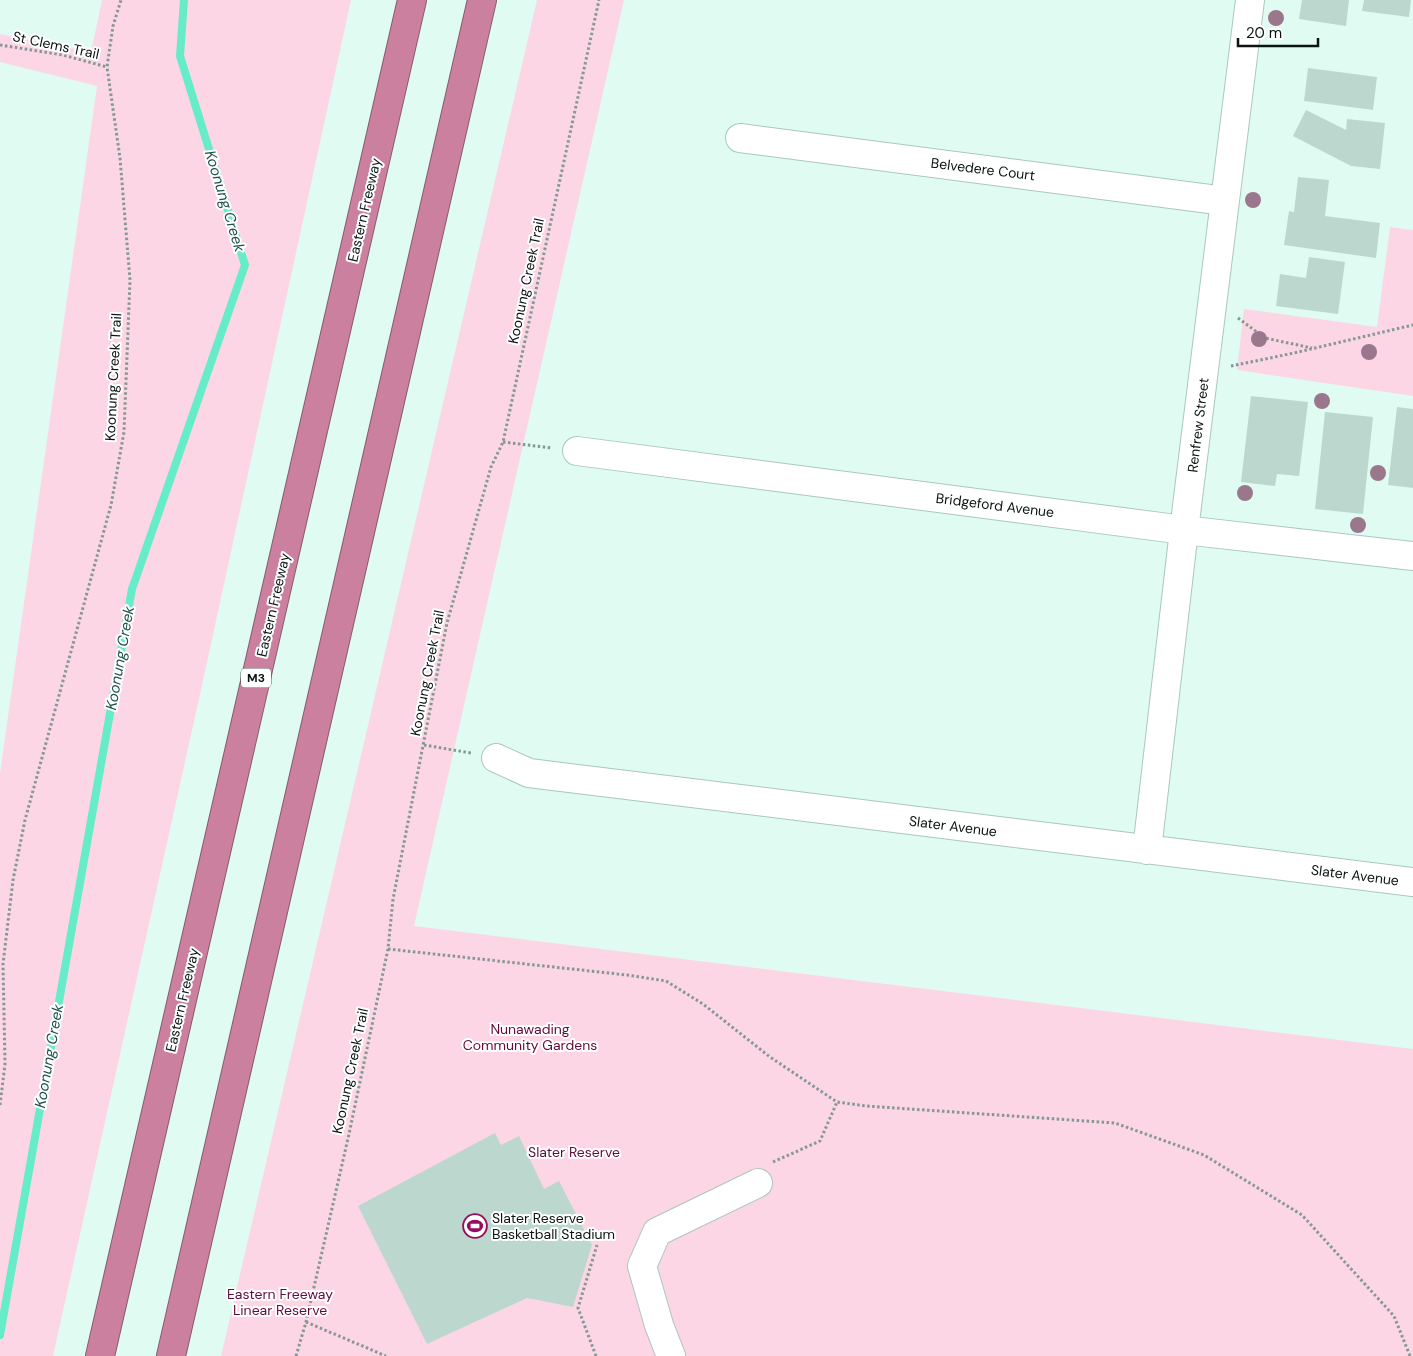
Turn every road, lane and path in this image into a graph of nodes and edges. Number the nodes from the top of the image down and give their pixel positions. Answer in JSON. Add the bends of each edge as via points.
{"nodes":[{"id":1,"x":121,"y":0,"type":"edge"},
{"id":2,"x":412,"y":0,"type":"edge"},
{"id":3,"x":482,"y":0,"type":"edge"},
{"id":4,"x":599,"y":0,"type":"edge"},
{"id":5,"x":1250,"y":0,"type":"edge"},
{"id":6,"x":0,"y":44,"type":"edge"},
{"id":7,"x":107,"y":68,"type":"junction"},
{"id":8,"x":740,"y":138,"type":"dead end"},
{"id":9,"x":1225,"y":201,"type":"junction"},
{"id":10,"x":1214,"y":300,"type":"junction"},
{"id":11,"x":1413,"y":325,"type":"edge"},
{"id":12,"x":1315,"y":348,"type":"junction"},
{"id":13,"x":1205,"y":371,"type":"junction"},
{"id":14,"x":502,"y":442,"type":"junction"},
{"id":15,"x":577,"y":451,"type":"joint"},
{"id":16,"x":1184,"y":530,"type":"junction"},
{"id":17,"x":1413,"y":556,"type":"edge"},
{"id":18,"x":424,"y":744,"type":"junction"},
{"id":19,"x":496,"y":758,"type":"joint"},
{"id":20,"x":1148,"y":850,"type":"junction"},
{"id":21,"x":1413,"y":882,"type":"edge"},
{"id":22,"x":388,"y":949,"type":"junction"},
{"id":23,"x":837,"y":1102,"type":"junction"},
{"id":24,"x":0,"y":1105,"type":"edge"},
{"id":25,"x":758,"y":1183,"type":"joint"},
{"id":26,"x":597,"y":1245,"type":"dead end"},
{"id":27,"x":306,"y":1322,"type":"junction"},
{"id":28,"x":100,"y":1356,"type":"edge"},
{"id":29,"x":171,"y":1356,"type":"edge"},
{"id":30,"x":296,"y":1356,"type":"edge"},
{"id":31,"x":386,"y":1356,"type":"edge"},
{"id":32,"x":596,"y":1356,"type":"edge"},
{"id":33,"x":671,"y":1356,"type":"edge"},
{"id":34,"x":1410,"y":1356,"type":"edge"}],
"edges":[{"from":1,"to":7,"type":"path","name":"Koonung Creek Trail","via":[[113,26]]},
{"from":2,"to":28,"type":"highway","name":"Eastern Freeway","number":"M3"},
{"from":3,"to":29,"type":"highway"},
{"from":4,"to":14,"type":"path","name":"Koonung Creek Trail"},
{"from":5,"to":9,"type":"street","name":"Renfrew Street"},
{"from":6,"to":7,"type":"path","name":"St Clems Trail","via":[[63,55]]},
{"from":7,"to":24,"type":"path","name":"Koonung Creek Trail","via":[[120,158],[130,280],[124,432],[110,505],[25,820],[13,880],[3,964],[5,1064]]},
{"from":8,"to":9,"type":"street","name":"Belvedere Court"},
{"from":9,"to":10,"type":"street","name":"Renfrew Street"},
{"from":10,"to":12,"type":"path","via":[[1265,338]]},
{"from":10,"to":13,"type":"street","name":"Renfrew Street"},
{"from":11,"to":12,"type":"path"},
{"from":12,"to":13,"type":"path"},
{"from":13,"to":16,"type":"street","name":"Renfrew Street"},
{"from":14,"to":15,"type":"path"},
{"from":14,"to":18,"type":"path","name":"Koonung Creek Trail","via":[[491,467],[447,623]]},
{"from":15,"to":16,"type":"street","name":"Bridgeford Avenue"},
{"from":16,"to":17,"type":"street","name":"Bridgeford Avenue"},
{"from":16,"to":20,"type":"street","name":"Renfrew Street"},
{"from":18,"to":19,"type":"path"},
{"from":18,"to":22,"type":"path","name":"Koonung Creek Trail","via":[[393,899]]},
{"from":19,"to":20,"type":"street","name":"Slater Avenue","via":[[529,773]]},
{"from":20,"to":21,"type":"street","name":"Slater Avenue"},
{"from":22,"to":23,"type":"path","via":[[666,981],[703,1004],[770,1057]]},
{"from":22,"to":27,"type":"path","name":"Koonung Creek Trail"},
{"from":23,"to":25,"type":"path","via":[[820,1141],[773,1162]]},
{"from":23,"to":34,"type":"path","via":[[1115,1123],[1204,1155],[1302,1215],[1394,1316]]},
{"from":25,"to":33,"type":"street","via":[[658,1232],[642,1266],[658,1325]]},
{"from":26,"to":32,"type":"path","via":[[578,1308]]},
{"from":27,"to":30,"type":"path","name":"Koonung Creek Trail"},
{"from":27,"to":31,"type":"path"}]}
